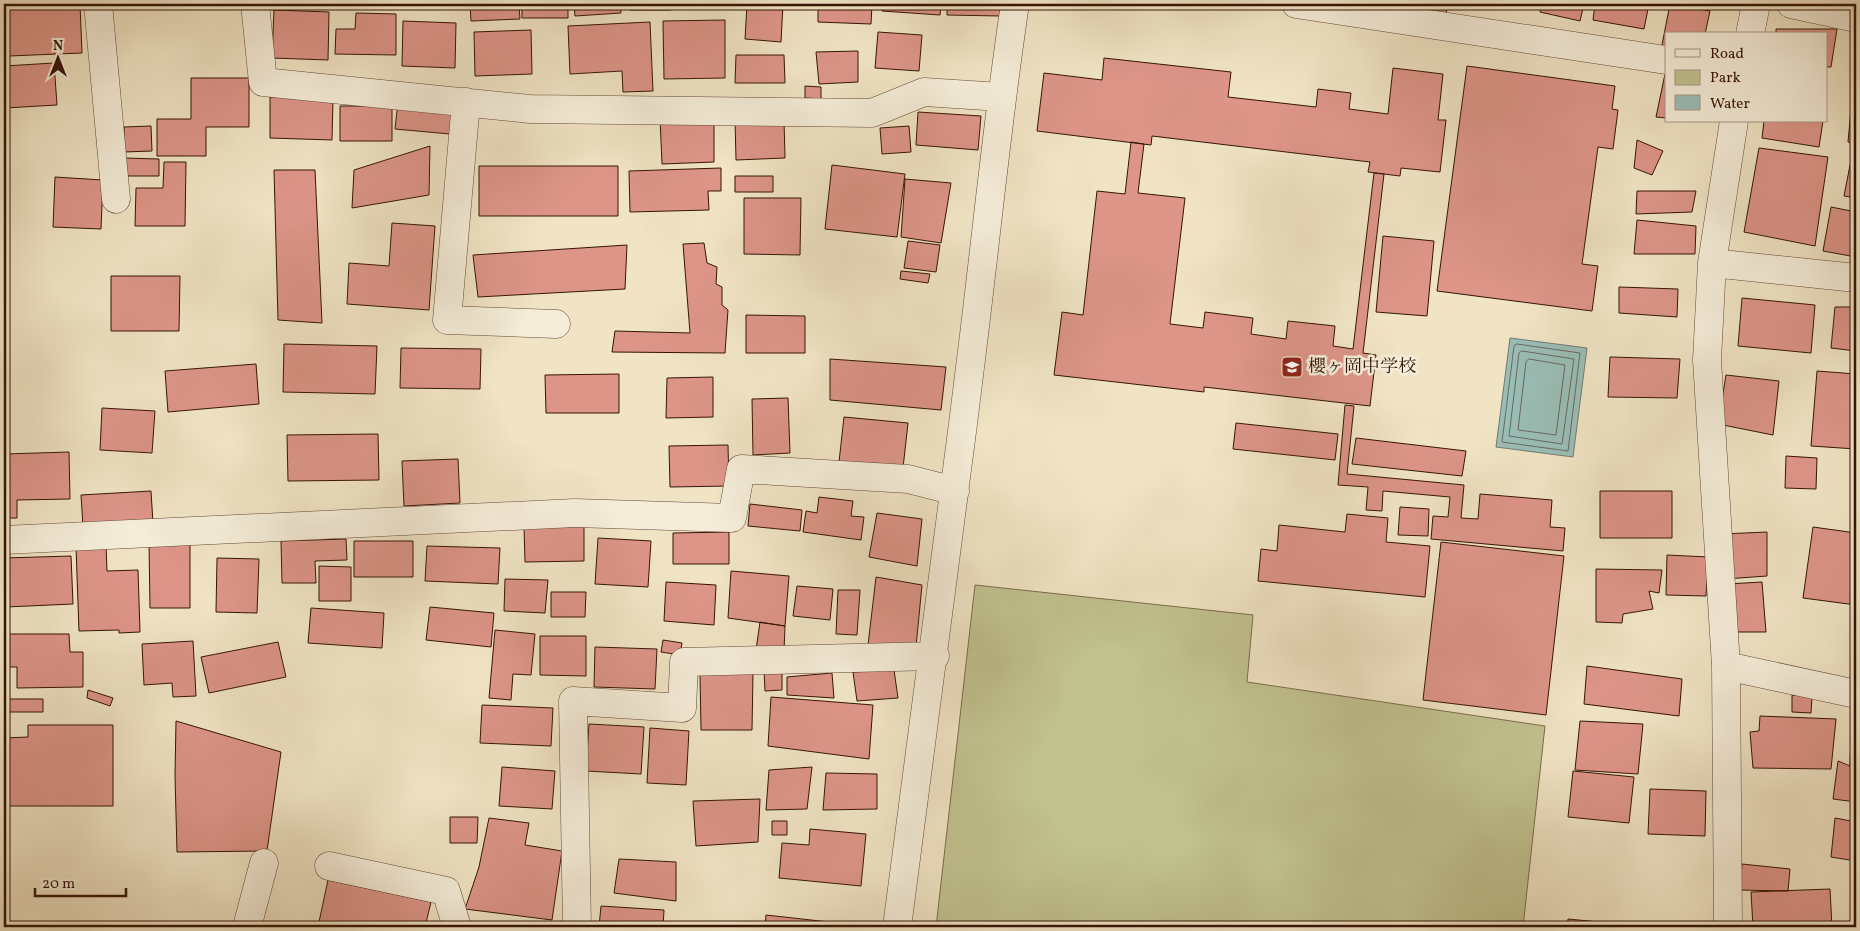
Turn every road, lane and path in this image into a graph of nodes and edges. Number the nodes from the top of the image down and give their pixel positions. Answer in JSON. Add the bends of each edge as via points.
{"nodes":[{"id":1,"x":98,"y":4,"type":"edge"},
{"id":2,"x":255,"y":4,"type":"edge"},
{"id":3,"x":1015,"y":4,"type":"edge"},
{"id":4,"x":1296,"y":4,"type":"edge"},
{"id":5,"x":1756,"y":4,"type":"edge"},
{"id":6,"x":1791,"y":4,"type":"edge"},
{"id":7,"x":1856,"y":18,"type":"edge"},
{"id":8,"x":1750,"y":32,"type":"edge"},
{"id":9,"x":1665,"y":60,"type":"edge"},
{"id":10,"x":1001,"y":97,"type":"junction"},
{"id":11,"x":466,"y":102,"type":"junction"},
{"id":12,"x":1734,"y":122,"type":"edge"},
{"id":13,"x":116,"y":199,"type":"dead end"},
{"id":14,"x":1712,"y":263,"type":"junction"},
{"id":15,"x":1856,"y":278,"type":"edge"},
{"id":16,"x":556,"y":324,"type":"dead end"},
{"id":17,"x":955,"y":491,"type":"junction"},
{"id":18,"x":4,"y":540,"type":"edge"},
{"id":19,"x":935,"y":656,"type":"junction"},
{"id":20,"x":1726,"y":666,"type":"junction"},
{"id":21,"x":1856,"y":694,"type":"edge"},
{"id":22,"x":264,"y":863,"type":"dead end"},
{"id":23,"x":329,"y":866,"type":"dead end"},
{"id":24,"x":247,"y":927,"type":"edge"},
{"id":25,"x":457,"y":927,"type":"edge"},
{"id":26,"x":577,"y":927,"type":"edge"},
{"id":27,"x":897,"y":927,"type":"edge"},
{"id":28,"x":1728,"y":927,"type":"edge"}],
"edges":[{"from":1,"to":13,"type":"street"},
{"from":2,"to":11,"type":"street","via":[[263,82]]},
{"from":3,"to":10,"type":"street"},
{"from":4,"to":9,"type":"street"},
{"from":5,"to":8,"type":"street"},
{"from":6,"to":7,"type":"street"},
{"from":10,"to":11,"type":"street","via":[[924,92],[872,113],[530,109]]},
{"from":10,"to":17,"type":"street"},
{"from":11,"to":16,"type":"street","via":[[448,320]]},
{"from":12,"to":14,"type":"street"},
{"from":14,"to":15,"type":"street"},
{"from":14,"to":20,"type":"street","via":[[1707,360]]},
{"from":17,"to":18,"type":"street","via":[[908,479],[741,469],[732,518],[575,513]]},
{"from":17,"to":19,"type":"street"},
{"from":19,"to":26,"type":"street","via":[[684,662],[682,708],[572,701]]},
{"from":19,"to":27,"type":"street"},
{"from":20,"to":21,"type":"street"},
{"from":20,"to":28,"type":"street"},
{"from":22,"to":24,"type":"street"},
{"from":23,"to":25,"type":"street","via":[[446,891]]}]}
